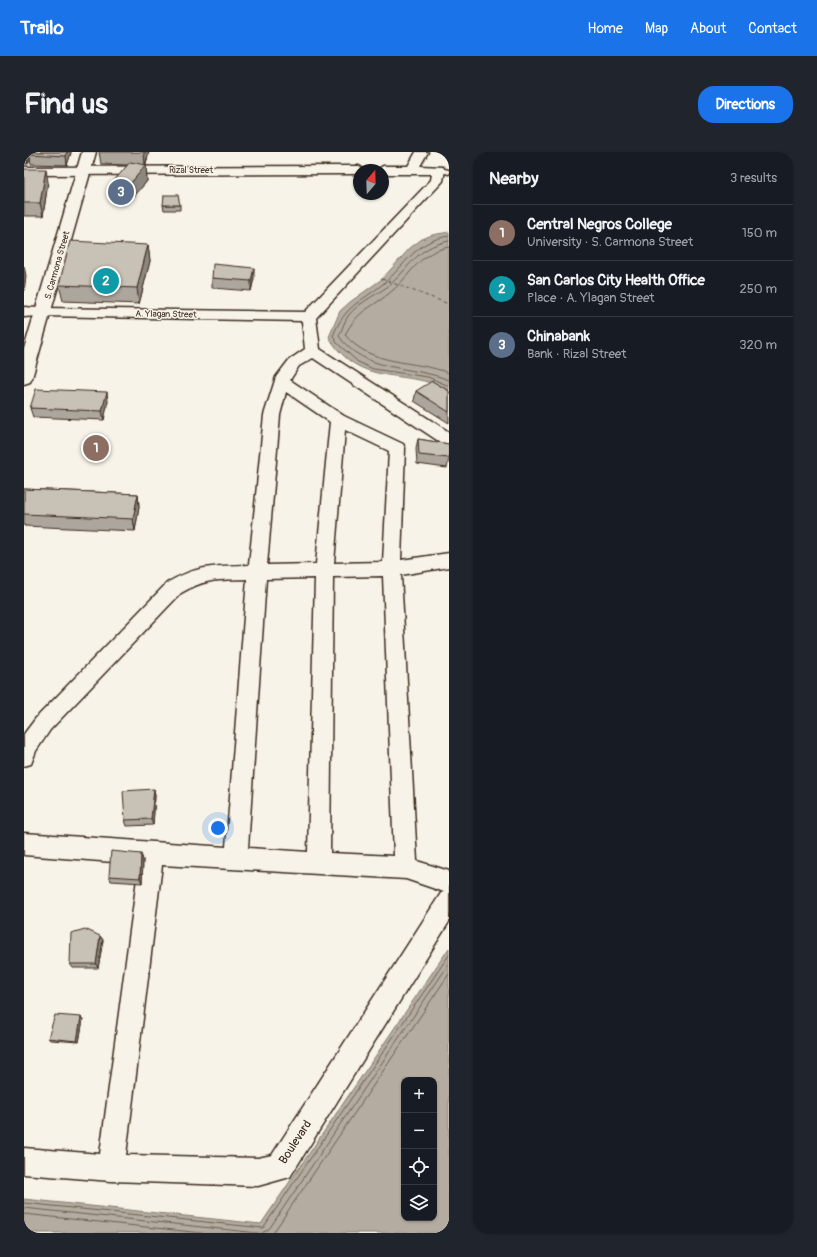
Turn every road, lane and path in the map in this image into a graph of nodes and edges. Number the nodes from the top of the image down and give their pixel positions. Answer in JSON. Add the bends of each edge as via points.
{"nodes":[{"id":1,"x":89,"y":152,"type":"edge"},
{"id":2,"x":422,"y":152,"type":"edge"},
{"id":3,"x":446,"y":168,"type":"edge"},
{"id":4,"x":84,"y":170,"type":"junction"},
{"id":5,"x":353,"y":170,"type":"edge"},
{"id":6,"x":389,"y":170,"type":"edge"},
{"id":7,"x":412,"y":170,"type":"junction"},
{"id":8,"x":24,"y":171,"type":"edge"},
{"id":9,"x":24,"y":312,"type":"edge"},
{"id":10,"x":44,"y":312,"type":"junction"},
{"id":11,"x":309,"y":317,"type":"junction"},
{"id":12,"x":313,"y":351,"type":"junction"},
{"id":13,"x":24,"y":378,"type":"edge"},
{"id":14,"x":281,"y":381,"type":"junction"},
{"id":15,"x":338,"y":420,"type":"junction"},
{"id":16,"x":449,"y":440,"type":"edge"},
{"id":17,"x":449,"y":560,"type":"edge"},
{"id":18,"x":392,"y":569,"type":"junction"},
{"id":19,"x":324,"y":570,"type":"junction"},
{"id":20,"x":258,"y":571,"type":"junction"},
{"id":21,"x":24,"y":757,"type":"edge"},
{"id":22,"x":24,"y":844,"type":"edge"},
{"id":23,"x":152,"y":854,"type":"junction"},
{"id":24,"x":236,"y":858,"type":"junction"},
{"id":25,"x":319,"y":863,"type":"junction"},
{"id":26,"x":406,"y":868,"type":"junction"},
{"id":27,"x":449,"y":882,"type":"edge"},
{"id":28,"x":449,"y":901,"type":"edge"},
{"id":29,"x":24,"y":1161,"type":"edge"},
{"id":30,"x":111,"y":1168,"type":"junction"}],
"edges":[{"from":1,"to":4,"type":"main road","name":"S. Carmona Street"},
{"from":2,"to":7,"type":"street"},
{"from":3,"to":7,"type":"street"},
{"from":3,"to":11,"type":"street","via":[[437,181]]},
{"from":4,"to":5,"type":"street","name":"Rizal Street"},
{"from":4,"to":8,"type":"street","name":"Rizal Street"},
{"from":4,"to":10,"type":"main road","name":"S. Carmona Street"},
{"from":6,"to":7,"type":"street"},
{"from":9,"to":10,"type":"main road","name":"A. Ylagan Street"},
{"from":10,"to":11,"type":"street","name":"A. Ylagan Street"},
{"from":10,"to":13,"type":"main road","name":"S. Carmona Street"},
{"from":11,"to":12,"type":"street"},
{"from":12,"to":14,"type":"street","via":[[294,362]]},
{"from":12,"to":16,"type":"street"},
{"from":14,"to":15,"type":"street"},
{"from":14,"to":20,"type":"street","via":[[272,415]]},
{"from":15,"to":18,"type":"street","via":[[396,448]]},
{"from":15,"to":19,"type":"street"},
{"from":17,"to":18,"type":"street"},
{"from":18,"to":19,"type":"street"},
{"from":18,"to":26,"type":"street"},
{"from":19,"to":20,"type":"street"},
{"from":19,"to":25,"type":"street"},
{"from":20,"to":21,"type":"street","via":[[209,572],[189,578],[174,588],[42,724],[27,747]]},
{"from":20,"to":24,"type":"street"},
{"from":22,"to":23,"type":"street"},
{"from":23,"to":24,"type":"street"},
{"from":23,"to":30,"type":"street"},
{"from":24,"to":25,"type":"street"},
{"from":25,"to":26,"type":"street"},
{"from":26,"to":27,"type":"street"},
{"from":28,"to":30,"type":"street","name":"Boulevard","via":[[280,1167],[258,1172]]},
{"from":29,"to":30,"type":"street","name":"Boulevard"}]}
